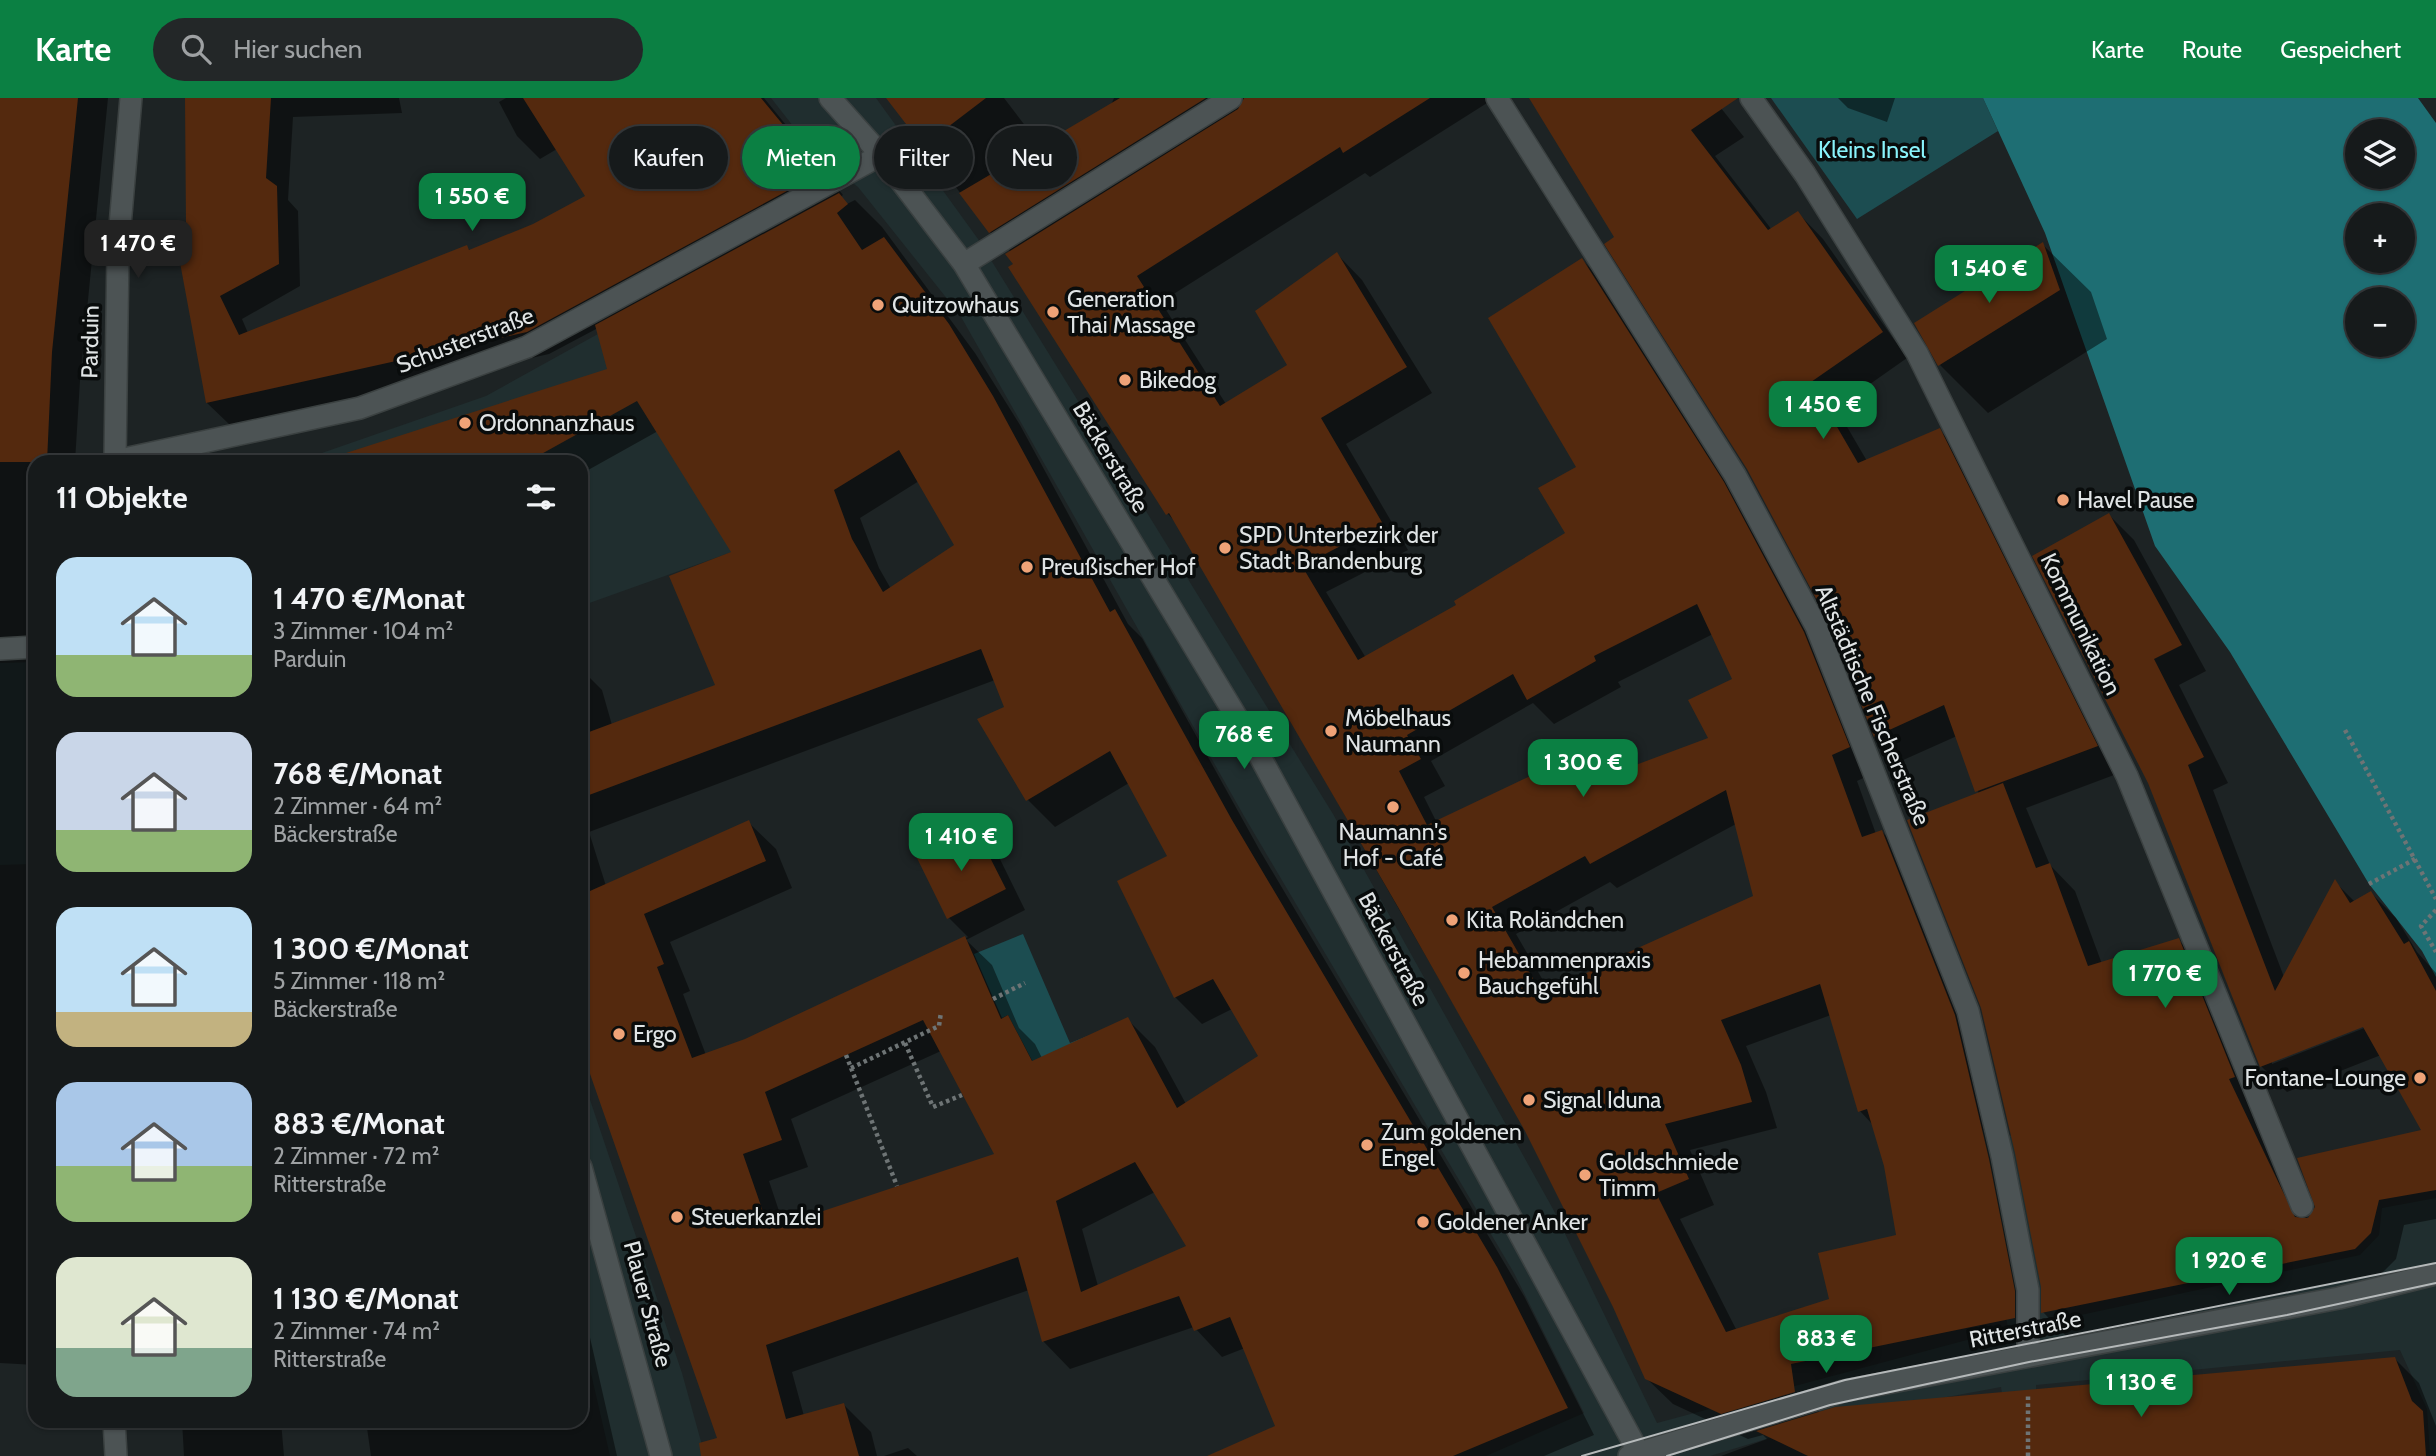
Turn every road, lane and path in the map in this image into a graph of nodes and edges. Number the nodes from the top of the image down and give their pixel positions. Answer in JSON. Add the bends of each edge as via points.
{"nodes":[{"id":1,"x":131,"y":98,"type":"edge"},
{"id":2,"x":830,"y":98,"type":"edge"},
{"id":3,"x":1231,"y":98,"type":"edge"},
{"id":4,"x":1497,"y":98,"type":"edge"},
{"id":5,"x":1752,"y":98,"type":"edge"},
{"id":6,"x":874,"y":147,"type":"edge"},
{"id":7,"x":874,"y":159,"type":"edge"},
{"id":8,"x":907,"y":189,"type":"edge"},
{"id":9,"x":964,"y":264,"type":"junction"},
{"id":10,"x":115,"y":455,"type":"edge"},
{"id":11,"x":143,"y":455,"type":"edge"},
{"id":12,"x":28,"y":648,"type":"edge"},
{"id":13,"x":0,"y":649,"type":"edge"},
{"id":14,"x":2345,"y":730,"type":"dead end"},
{"id":15,"x":2414,"y":859,"type":"junction"},
{"id":16,"x":2369,"y":884,"type":"dead end"},
{"id":17,"x":2436,"y":899,"type":"edge"},
{"id":18,"x":2436,"y":909,"type":"edge"},
{"id":19,"x":2436,"y":952,"type":"edge"},
{"id":20,"x":1025,"y":983,"type":"dead end"},
{"id":21,"x":993,"y":999,"type":"dead end"},
{"id":22,"x":941,"y":1012,"type":"dead end"},
{"id":23,"x":946,"y":1022,"type":"dead end"},
{"id":24,"x":939,"y":1026,"type":"junction"},
{"id":25,"x":905,"y":1043,"type":"junction"},
{"id":26,"x":846,"y":1055,"type":"dead end"},
{"id":27,"x":851,"y":1068,"type":"junction"},
{"id":28,"x":961,"y":1095,"type":"dead end"},
{"id":29,"x":897,"y":1186,"type":"dead end"},
{"id":30,"x":588,"y":1192,"type":"edge"},
{"id":31,"x":2302,"y":1206,"type":"dead end"},
{"id":32,"x":2436,"y":1274,"type":"edge"},
{"id":33,"x":2028,"y":1354,"type":"junction"},
{"id":34,"x":114,"y":1428,"type":"edge"},
{"id":35,"x":1634,"y":1455,"type":"edge"},
{"id":36,"x":116,"y":1456,"type":"edge"},
{"id":37,"x":661,"y":1456,"type":"edge"},
{"id":38,"x":2028,"y":1456,"type":"edge"}],
"edges":[{"from":1,"to":10,"type":"street","name":"Parduin","via":[[118,248]]},
{"from":2,"to":6,"type":"street","name":"Bäckerstraße"},
{"from":3,"to":9,"type":"street"},
{"from":4,"to":33,"type":"street","name":"Altstädtische Fischerstraße","via":[[1735,475],[1816,626],[1968,1011],[2028,1290]]},
{"from":5,"to":31,"type":"street","name":"Kommunikation","via":[[1917,353],[2127,776]]},
{"from":7,"to":11,"type":"street","name":"Schusterstraße","via":[[527,347],[360,408]]},
{"from":8,"to":9,"type":"street","name":"Bäckerstraße"},
{"from":9,"to":35,"type":"street","name":"Bäckerstraße","via":[[1257,751]]},
{"from":12,"to":13,"type":"street"},
{"from":14,"to":15,"type":"path"},
{"from":15,"to":16,"type":"path"},
{"from":15,"to":17,"type":"path"},
{"from":18,"to":19,"type":"path","via":[[2421,926]]},
{"from":20,"to":21,"type":"path"},
{"from":22,"to":24,"type":"path"},
{"from":23,"to":24,"type":"path"},
{"from":24,"to":25,"type":"path"},
{"from":25,"to":27,"type":"path"},
{"from":25,"to":28,"type":"path","via":[[933,1107]]},
{"from":26,"to":27,"type":"path"},
{"from":27,"to":29,"type":"path"},
{"from":30,"to":37,"type":"street","name":"Plauer Straße"},
{"from":32,"to":33,"type":"street","name":"Ritterstraße","via":[[2339,1298]]},
{"from":33,"to":35,"type":"street","name":"Ritterstraße","via":[[1844,1391]]},
{"from":33,"to":38,"type":"path"},
{"from":34,"to":36,"type":"street"}]}
